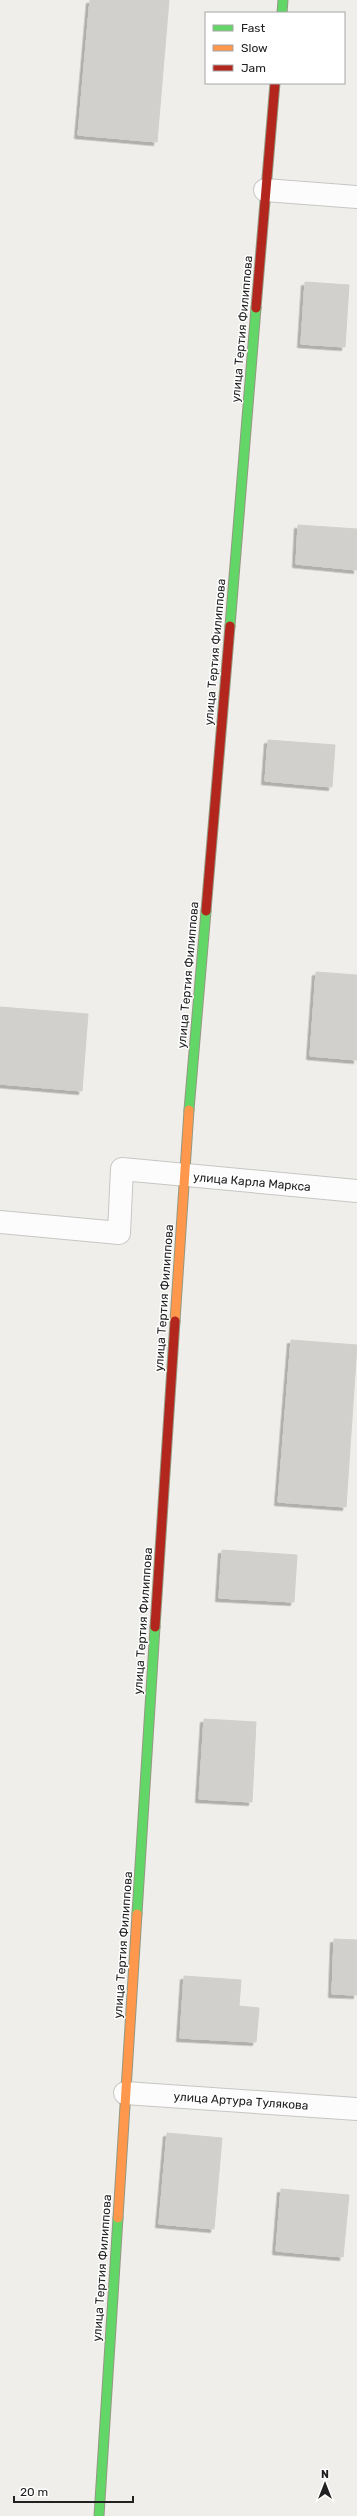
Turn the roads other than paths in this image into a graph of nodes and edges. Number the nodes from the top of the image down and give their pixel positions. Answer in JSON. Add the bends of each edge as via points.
{"nodes":[{"id":1,"x":283,"y":0,"type":"edge"},
{"id":2,"x":282,"y":12,"type":"edge"},
{"id":3,"x":275,"y":84,"type":"edge"},
{"id":4,"x":265,"y":190,"type":"junction"},
{"id":5,"x":357,"y":197,"type":"edge"},
{"id":6,"x":184,"y":1176,"type":"junction"},
{"id":7,"x":357,"y":1191,"type":"edge"},
{"id":8,"x":0,"y":1222,"type":"edge"},
{"id":9,"x":125,"y":2093,"type":"junction"},
{"id":10,"x":357,"y":2109,"type":"edge"},
{"id":11,"x":99,"y":2516,"type":"edge"}],
"edges":[{"from":1,"to":2,"type":"street"},
{"from":3,"to":4,"type":"street","name":"улица Тертия Филиппова"},
{"from":4,"to":5,"type":"street"},
{"from":4,"to":6,"type":"street","name":"улица Тертия Филиппова"},
{"from":6,"to":7,"type":"street","name":"улица Карла Маркса"},
{"from":6,"to":8,"type":"street","name":"улица Карла Маркса","via":[[122,1169],[119,1233]]},
{"from":6,"to":9,"type":"street","name":"улица Тертия Филиппова"},
{"from":9,"to":10,"type":"street","name":"улица Артура Тулякова"},
{"from":9,"to":11,"type":"street","name":"улица Тертия Филиппова"}]}
